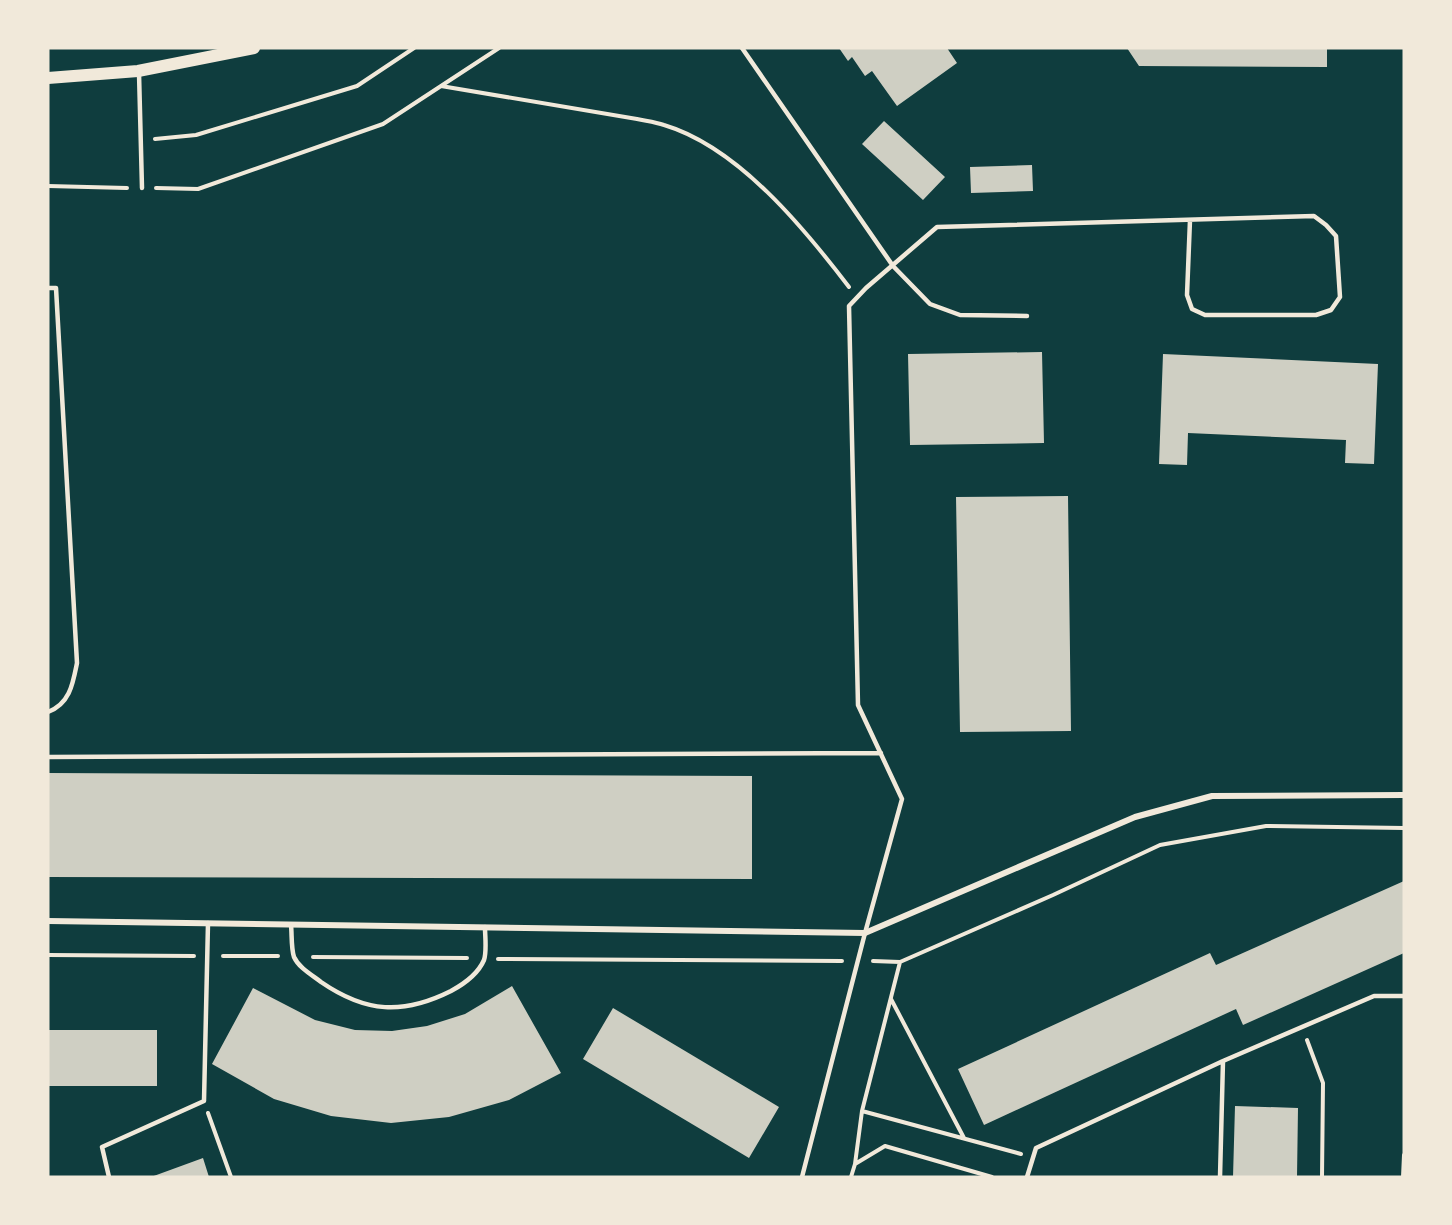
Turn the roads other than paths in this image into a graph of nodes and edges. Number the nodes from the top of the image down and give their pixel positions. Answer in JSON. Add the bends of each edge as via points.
{"nodes":[{"id":1,"x":254,"y":48,"type":"edge"},
{"id":2,"x":742,"y":48,"type":"edge"},
{"id":3,"x":138,"y":71,"type":"junction"},
{"id":4,"x":48,"y":78,"type":"edge"},
{"id":5,"x":142,"y":188,"type":"road end"},
{"id":6,"x":1190,"y":219,"type":"junction"},
{"id":7,"x":893,"y":266,"type":"junction"},
{"id":8,"x":48,"y":288,"type":"edge"},
{"id":9,"x":1026,"y":316,"type":"dead end"},
{"id":10,"x":48,"y":712,"type":"edge"},
{"id":11,"x":881,"y":753,"type":"junction"},
{"id":12,"x":48,"y":757,"type":"edge"},
{"id":13,"x":1404,"y":795,"type":"edge"},
{"id":14,"x":48,"y":921,"type":"edge"},
{"id":15,"x":208,"y":923,"type":"junction"},
{"id":16,"x":291,"y":925,"type":"junction"},
{"id":17,"x":485,"y":927,"type":"junction"},
{"id":18,"x":865,"y":933,"type":"junction"},
{"id":19,"x":1404,"y":996,"type":"edge"},
{"id":20,"x":1223,"y":1062,"type":"junction"},
{"id":21,"x":109,"y":1177,"type":"edge"},
{"id":22,"x":802,"y":1177,"type":"edge"},
{"id":23,"x":1027,"y":1177,"type":"edge"},
{"id":24,"x":1220,"y":1177,"type":"edge"}],
"edges":[{"from":1,"to":3,"type":"main road"},
{"from":2,"to":7,"type":"lane"},
{"from":3,"to":4,"type":"main road"},
{"from":3,"to":5,"type":"lane"},
{"from":6,"to":6,"type":"lane","via":[[1314,216],[1336,236],[1340,297],[1330,310],[1316,315],[1205,315],[1192,309],[1187,295]]},
{"from":6,"to":7,"type":"lane","via":[[937,227]]},
{"from":7,"to":9,"type":"lane","via":[[930,304],[960,315]]},
{"from":7,"to":11,"type":"lane","via":[[849,306],[858,705]]},
{"from":8,"to":10,"type":"lane","via":[[56,288],[77,663],[71,692]]},
{"from":11,"to":12,"type":"lane"},
{"from":11,"to":18,"type":"lane","via":[[902,799]]},
{"from":13,"to":18,"type":"street","via":[[1212,796],[1135,817]]},
{"from":14,"to":15,"type":"street"},
{"from":15,"to":16,"type":"street"},
{"from":15,"to":21,"type":"lane","via":[[204,1101],[102,1147]]},
{"from":16,"to":17,"type":"street"},
{"from":16,"to":17,"type":"lane","via":[[294,957],[306,972],[362,1004],[389,1008],[430,1001],[474,975],[484,958]]},
{"from":17,"to":18,"type":"street"},
{"from":18,"to":22,"type":"lane"},
{"from":19,"to":20,"type":"lane","via":[[1374,996]]},
{"from":20,"to":23,"type":"lane","via":[[1036,1148]]},
{"from":20,"to":24,"type":"lane"}]}
